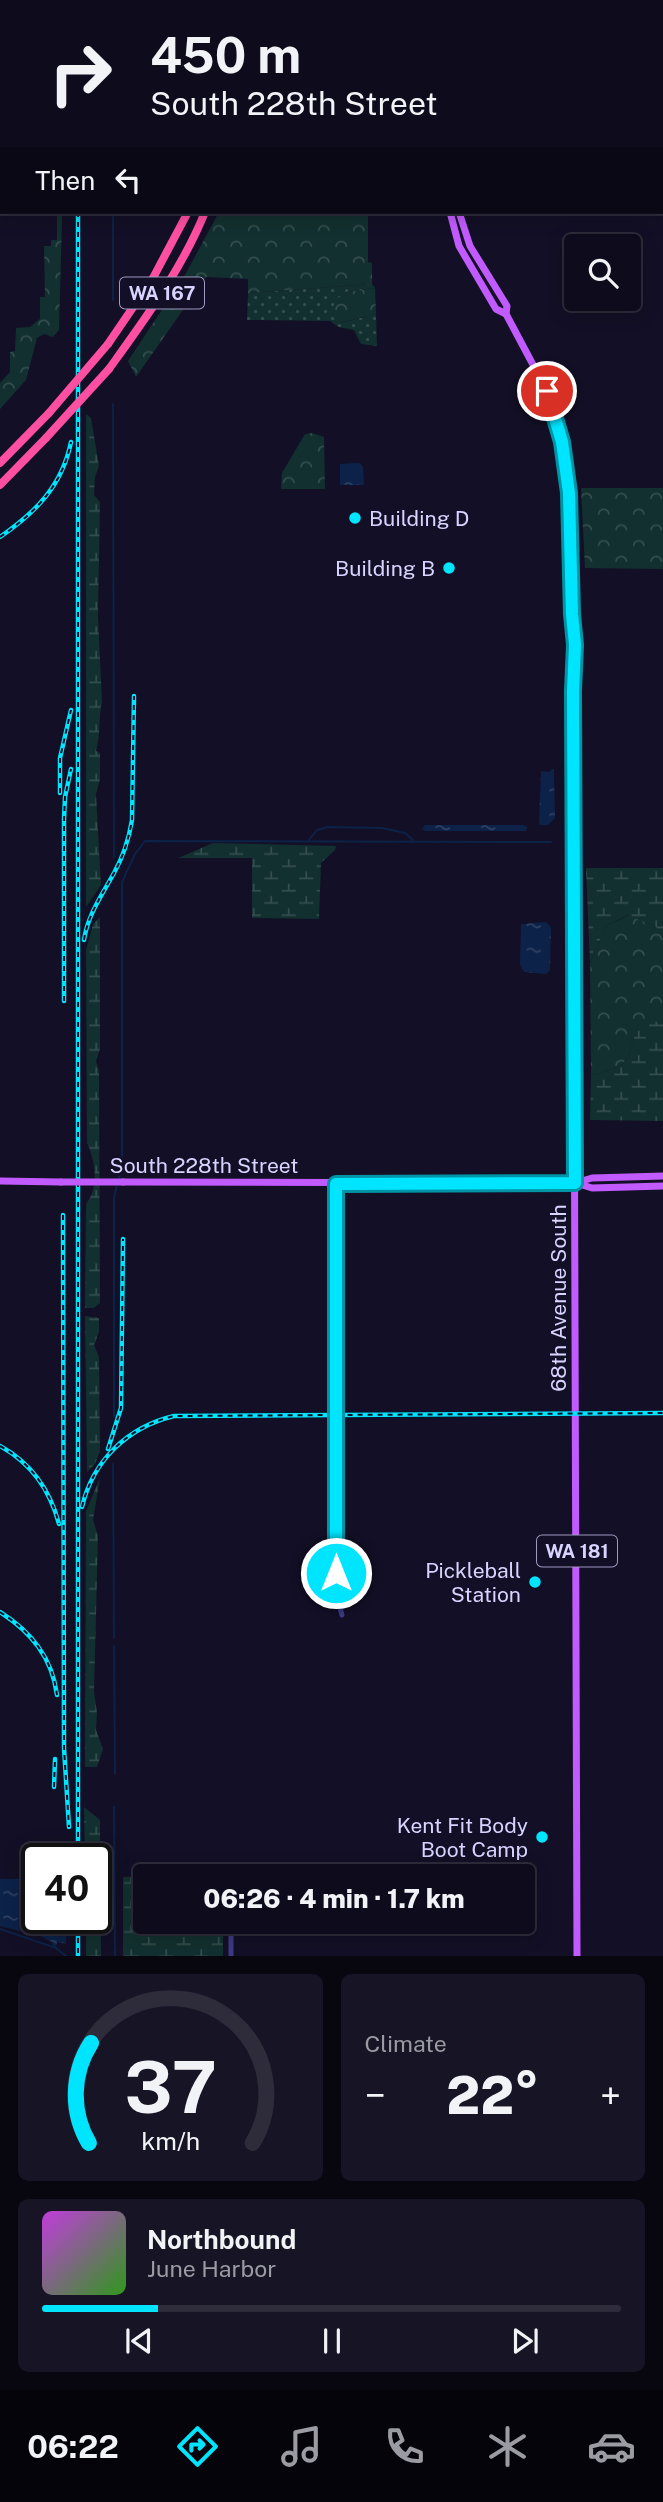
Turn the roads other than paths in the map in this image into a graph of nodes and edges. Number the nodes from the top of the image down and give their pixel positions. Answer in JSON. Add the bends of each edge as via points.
{"nodes":[{"id":1,"x":187,"y":214,"type":"edge"},
{"id":2,"x":204,"y":214,"type":"edge"},
{"id":3,"x":450,"y":214,"type":"edge"},
{"id":4,"x":459,"y":214,"type":"edge"},
{"id":5,"x":506,"y":314,"type":"junction"},
{"id":6,"x":0,"y":463,"type":"edge"},
{"id":7,"x":0,"y":485,"type":"edge"},
{"id":8,"x":663,"y":1176,"type":"edge"},
{"id":9,"x":0,"y":1181,"type":"edge"},
{"id":10,"x":575,"y":1183,"type":"junction"},
{"id":11,"x":336,"y":1184,"type":"junction"},
{"id":12,"x":663,"y":1186,"type":"edge"},
{"id":13,"x":342,"y":1615,"type":"dead end"},
{"id":14,"x":231,"y":1934,"type":"edge"},
{"id":15,"x":231,"y":1956,"type":"edge"},
{"id":16,"x":577,"y":1956,"type":"edge"}],
"edges":[{"from":1,"to":6,"type":"highway","number":"WA 167","bridge":true,"via":[[153,278],[108,344]]},
{"from":2,"to":7,"type":"highway","number":"WA 167","bridge":true,"via":[[162,293],[109,369]]},
{"from":3,"to":5,"type":"main road","number":"WA 181","via":[[459,246],[496,309]]},
{"from":4,"to":5,"type":"main road","number":"WA 181","via":[[470,246],[507,306]]},
{"from":5,"to":10,"type":"main road","name":"68th Avenue South","number":"WA 181","via":[[547,391],[568,477],[575,645]]},
{"from":8,"to":10,"type":"main road","name":"South 228th Street"},
{"from":9,"to":11,"type":"main road","name":"South 228th Street","bridge":true},
{"from":10,"to":11,"type":"main road","name":"South 228th Street"},
{"from":10,"to":12,"type":"main road","name":"South 228th Street","via":[[592,1188]]},
{"from":10,"to":16,"type":"main road","name":"68th Avenue South","number":"WA 181"},
{"from":11,"to":13,"type":"street","via":[[336,1594]]},
{"from":14,"to":15,"type":"street"}]}
